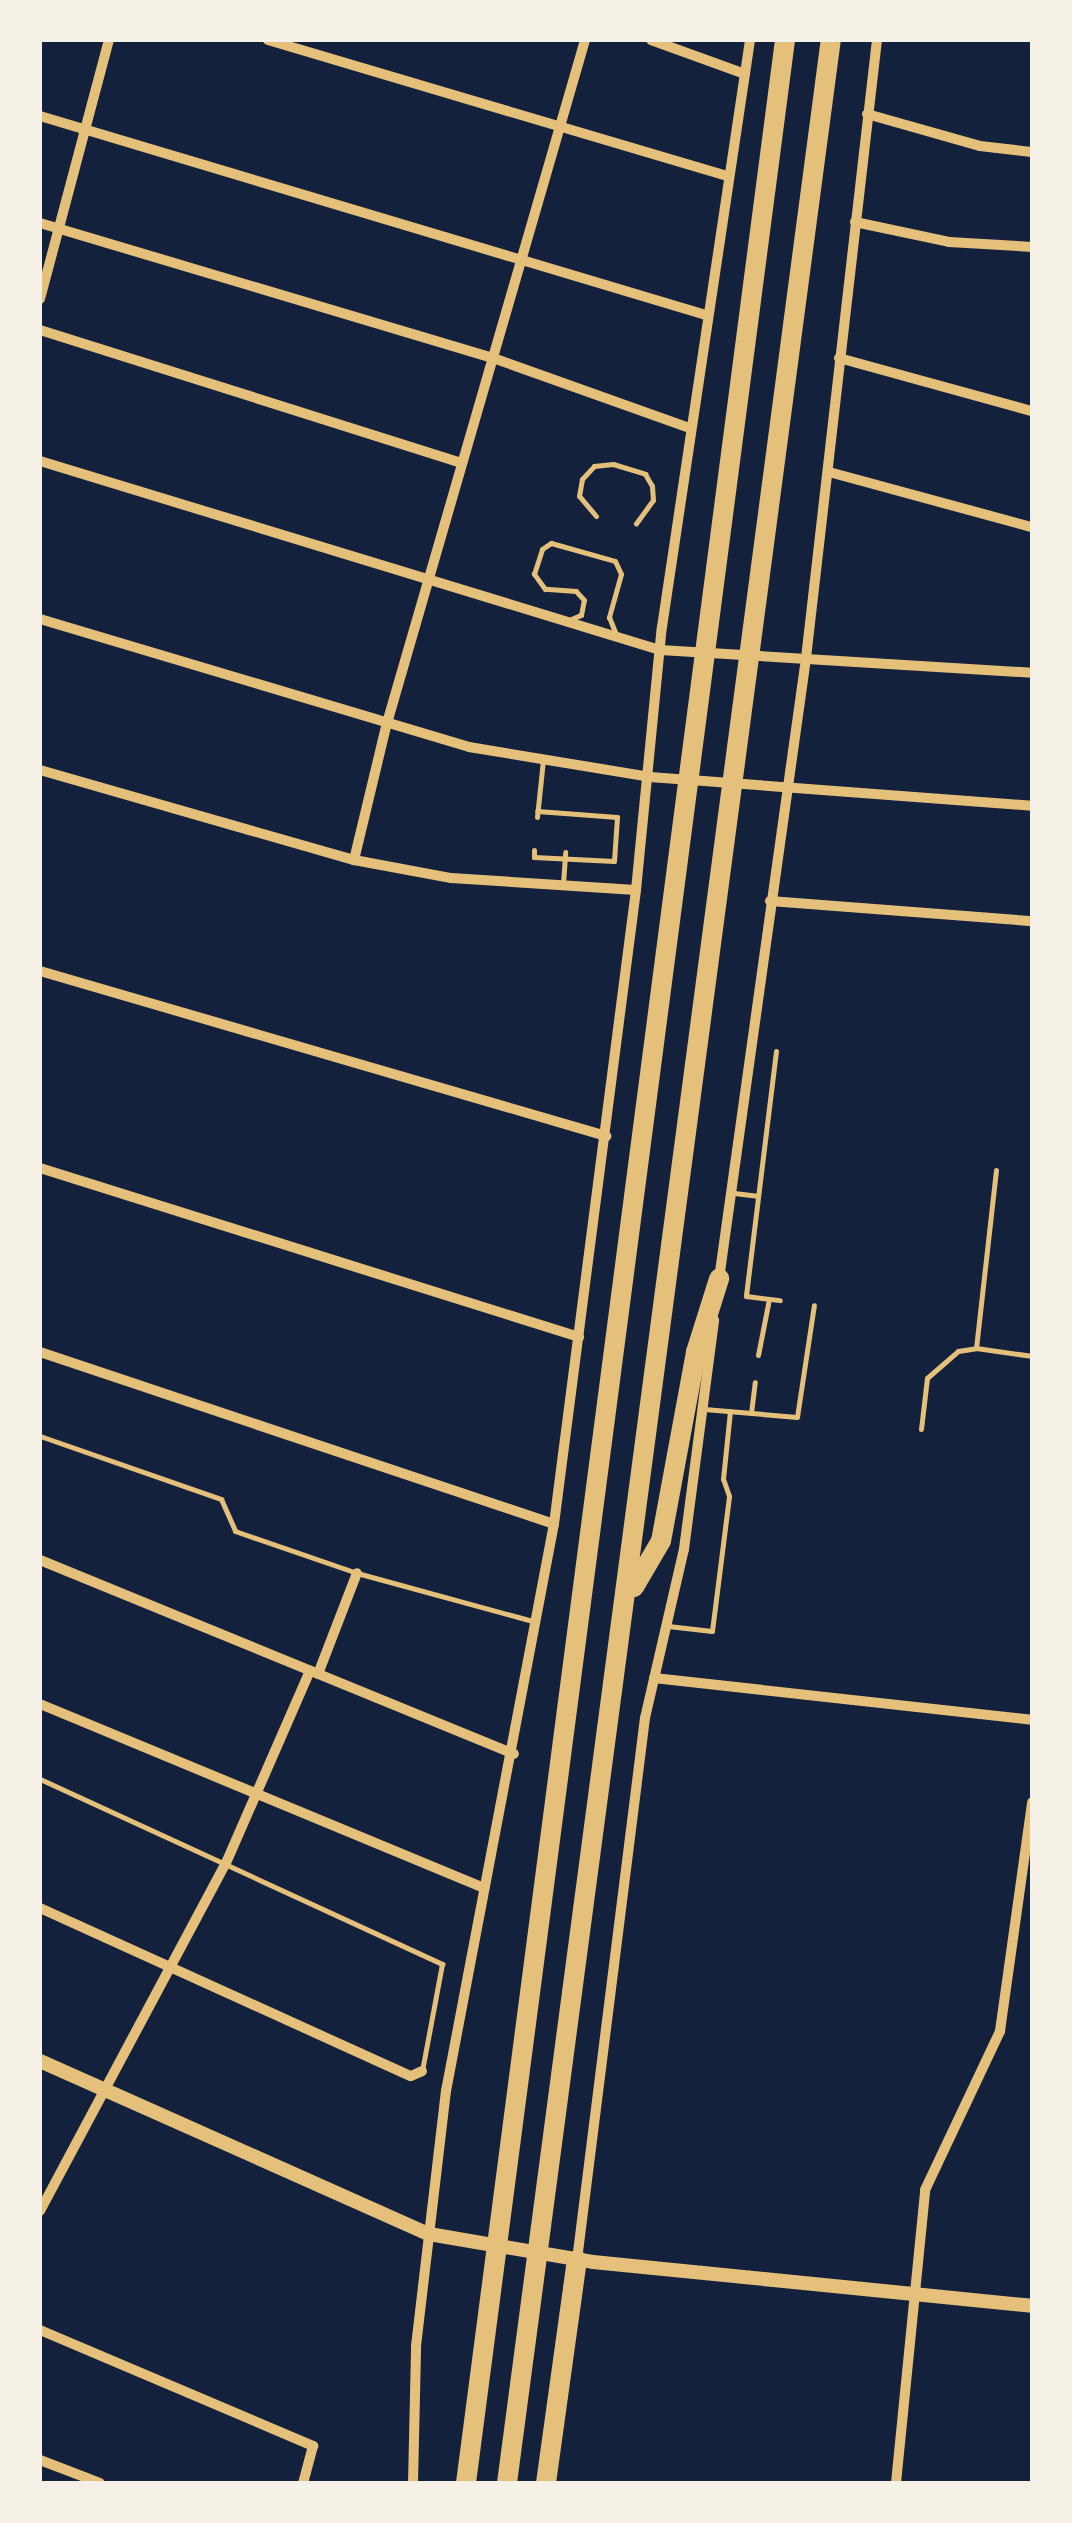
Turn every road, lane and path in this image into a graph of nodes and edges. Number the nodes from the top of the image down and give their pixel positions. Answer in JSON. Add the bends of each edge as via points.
{"nodes":[{"id":1,"x":109,"y":40,"type":"edge"},
{"id":2,"x":268,"y":40,"type":"edge"},
{"id":3,"x":585,"y":40,"type":"edge"},
{"id":4,"x":651,"y":40,"type":"edge"},
{"id":5,"x":750,"y":40,"type":"edge"},
{"id":6,"x":785,"y":40,"type":"edge"},
{"id":7,"x":831,"y":40,"type":"edge"},
{"id":8,"x":877,"y":40,"type":"edge"},
{"id":9,"x":744,"y":74,"type":"junction"},
{"id":10,"x":867,"y":114,"type":"junction"},
{"id":11,"x":40,"y":116,"type":"edge"},
{"id":12,"x":559,"y":125,"type":"junction"},
{"id":13,"x":85,"y":129,"type":"junction"},
{"id":14,"x":1032,"y":152,"type":"edge"},
{"id":15,"x":727,"y":176,"type":"junction"},
{"id":16,"x":855,"y":222,"type":"junction"},
{"id":17,"x":40,"y":223,"type":"edge"},
{"id":18,"x":59,"y":228,"type":"junction"},
{"id":19,"x":1032,"y":247,"type":"edge"},
{"id":20,"x":521,"y":259,"type":"junction"},
{"id":21,"x":40,"y":298,"type":"edge"},
{"id":22,"x":706,"y":315,"type":"junction"},
{"id":23,"x":40,"y":330,"type":"edge"},
{"id":24,"x":493,"y":358,"type":"junction"},
{"id":25,"x":839,"y":358,"type":"junction"},
{"id":26,"x":1032,"y":410,"type":"edge"},
{"id":27,"x":690,"y":428,"type":"junction"},
{"id":28,"x":40,"y":461,"type":"edge"},
{"id":29,"x":462,"y":463,"type":"junction"},
{"id":30,"x":829,"y":472,"type":"junction"},
{"id":31,"x":596,"y":516,"type":"dead end"},
{"id":32,"x":636,"y":523,"type":"dead end"},
{"id":33,"x":1032,"y":527,"type":"edge"},
{"id":34,"x":430,"y":583,"type":"junction"},
{"id":35,"x":40,"y":620,"type":"edge"},
{"id":36,"x":565,"y":621,"type":"junction"},
{"id":37,"x":618,"y":636,"type":"junction"},
{"id":38,"x":660,"y":650,"type":"junction"},
{"id":39,"x":806,"y":658,"type":"junction"},
{"id":40,"x":1032,"y":673,"type":"edge"},
{"id":41,"x":387,"y":723,"type":"junction"},
{"id":42,"x":544,"y":760,"type":"junction"},
{"id":43,"x":40,"y":770,"type":"edge"},
{"id":44,"x":650,"y":778,"type":"junction"},
{"id":45,"x":788,"y":787,"type":"junction"},
{"id":46,"x":1032,"y":806,"type":"edge"},
{"id":47,"x":534,"y":850,"type":"dead end"},
{"id":48,"x":565,"y":856,"type":"junction"},
{"id":49,"x":354,"y":860,"type":"junction"},
{"id":50,"x":563,"y":885,"type":"junction"},
{"id":51,"x":636,"y":890,"type":"junction"},
{"id":52,"x":770,"y":901,"type":"junction"},
{"id":53,"x":1032,"y":921,"type":"edge"},
{"id":54,"x":40,"y":971,"type":"edge"},
{"id":55,"x":776,"y":1051,"type":"dead end"},
{"id":56,"x":606,"y":1136,"type":"junction"},
{"id":57,"x":40,"y":1168,"type":"edge"},
{"id":58,"x":996,"y":1170,"type":"dead end"},
{"id":59,"x":731,"y":1193,"type":"junction"},
{"id":60,"x":757,"y":1196,"type":"junction"},
{"id":61,"x":720,"y":1279,"type":"junction"},
{"id":62,"x":769,"y":1299,"type":"junction"},
{"id":63,"x":780,"y":1300,"type":"dead end"},
{"id":64,"x":814,"y":1304,"type":"dead end"},
{"id":65,"x":580,"y":1336,"type":"junction"},
{"id":66,"x":976,"y":1348,"type":"junction"},
{"id":67,"x":40,"y":1352,"type":"edge"},
{"id":68,"x":758,"y":1356,"type":"dead end"},
{"id":69,"x":1032,"y":1356,"type":"edge"},
{"id":70,"x":755,"y":1382,"type":"dead end"},
{"id":71,"x":702,"y":1409,"type":"junction"},
{"id":72,"x":730,"y":1411,"type":"junction"},
{"id":73,"x":751,"y":1412,"type":"junction"},
{"id":74,"x":921,"y":1428,"type":"dead end"},
{"id":75,"x":40,"y":1436,"type":"edge"},
{"id":76,"x":554,"y":1524,"type":"junction"},
{"id":77,"x":40,"y":1560,"type":"edge"},
{"id":78,"x":357,"y":1573,"type":"junction"},
{"id":79,"x":630,"y":1593,"type":"junction"},
{"id":80,"x":536,"y":1621,"type":"junction"},
{"id":81,"x":666,"y":1626,"type":"junction"},
{"id":82,"x":314,"y":1672,"type":"junction"},
{"id":83,"x":654,"y":1678,"type":"junction"},
{"id":84,"x":40,"y":1704,"type":"edge"},
{"id":85,"x":1032,"y":1720,"type":"edge"},
{"id":86,"x":514,"y":1754,"type":"junction"},
{"id":87,"x":40,"y":1779,"type":"edge"},
{"id":88,"x":257,"y":1797,"type":"junction"},
{"id":89,"x":1032,"y":1802,"type":"edge"},
{"id":90,"x":226,"y":1863,"type":"junction"},
{"id":91,"x":484,"y":1888,"type":"junction"},
{"id":92,"x":40,"y":1908,"type":"edge"},
{"id":93,"x":172,"y":1968,"type":"junction"},
{"id":94,"x":40,"y":2061,"type":"edge"},
{"id":95,"x":422,"y":2071,"type":"joint"},
{"id":96,"x":102,"y":2090,"type":"junction"},
{"id":97,"x":42,"y":2203,"type":"edge"},
{"id":98,"x":429,"y":2234,"type":"junction"},
{"id":99,"x":577,"y":2260,"type":"junction"},
{"id":100,"x":912,"y":2294,"type":"junction"},
{"id":101,"x":1032,"y":2306,"type":"edge"},
{"id":102,"x":40,"y":2330,"type":"edge"},
{"id":103,"x":40,"y":2460,"type":"edge"},
{"id":104,"x":100,"y":2483,"type":"edge"},
{"id":105,"x":302,"y":2483,"type":"edge"},
{"id":106,"x":413,"y":2483,"type":"edge"},
{"id":107,"x":466,"y":2483,"type":"edge"},
{"id":108,"x":507,"y":2483,"type":"edge"},
{"id":109,"x":546,"y":2483,"type":"edge"},
{"id":110,"x":896,"y":2483,"type":"edge"}],
"edges":[{"from":1,"to":13,"type":"street"},
{"from":2,"to":12,"type":"street"},
{"from":3,"to":12,"type":"street"},
{"from":4,"to":9,"type":"street"},
{"from":5,"to":9,"type":"street"},
{"from":6,"to":107,"type":"highway"},
{"from":7,"to":79,"type":"highway"},
{"from":8,"to":10,"type":"street"},
{"from":9,"to":15,"type":"street"},
{"from":10,"to":14,"type":"street","via":[[980,146]]},
{"from":10,"to":16,"type":"street"},
{"from":11,"to":13,"type":"street"},
{"from":12,"to":15,"type":"street"},
{"from":12,"to":20,"type":"street"},
{"from":13,"to":18,"type":"street"},
{"from":13,"to":20,"type":"street"},
{"from":15,"to":22,"type":"street"},
{"from":16,"to":19,"type":"street","via":[[949,242]]},
{"from":16,"to":25,"type":"street"},
{"from":17,"to":18,"type":"street"},
{"from":18,"to":21,"type":"street"},
{"from":18,"to":24,"type":"street"},
{"from":20,"to":22,"type":"street"},
{"from":20,"to":24,"type":"street"},
{"from":22,"to":27,"type":"street"},
{"from":23,"to":29,"type":"street"},
{"from":24,"to":27,"type":"street"},
{"from":24,"to":29,"type":"street"},
{"from":25,"to":26,"type":"street"},
{"from":25,"to":30,"type":"street"},
{"from":27,"to":38,"type":"street"},
{"from":28,"to":34,"type":"street"},
{"from":29,"to":34,"type":"street"},
{"from":30,"to":33,"type":"street"},
{"from":30,"to":39,"type":"street"},
{"from":31,"to":32,"type":"lane","via":[[579,496],[582,479],[602,463],[626,466],[645,474],[654,494]]},
{"from":34,"to":36,"type":"street"},
{"from":34,"to":41,"type":"street"},
{"from":35,"to":41,"type":"street"},
{"from":36,"to":37,"type":"street"},
{"from":36,"to":37,"type":"lane","via":[[586,608],[576,592],[538,583],[534,567],[552,544],[615,561],[621,574],[608,617]]},
{"from":37,"to":38,"type":"street"},
{"from":38,"to":39,"type":"street"},
{"from":38,"to":44,"type":"street"},
{"from":39,"to":40,"type":"street"},
{"from":39,"to":45,"type":"street"},
{"from":41,"to":42,"type":"street"},
{"from":41,"to":49,"type":"street"},
{"from":42,"to":44,"type":"street"},
{"from":42,"to":48,"type":"lane","via":[[537,814],[618,817],[614,861]]},
{"from":43,"to":49,"type":"street"},
{"from":44,"to":45,"type":"street"},
{"from":44,"to":51,"type":"street"},
{"from":45,"to":46,"type":"street"},
{"from":45,"to":52,"type":"street"},
{"from":47,"to":48,"type":"lane","via":[[534,857]]},
{"from":48,"to":50,"type":"lane"},
{"from":49,"to":50,"type":"street","via":[[451,878]]},
{"from":50,"to":51,"type":"street"},
{"from":51,"to":56,"type":"street"},
{"from":52,"to":53,"type":"street"},
{"from":52,"to":59,"type":"street"},
{"from":54,"to":56,"type":"street"},
{"from":55,"to":60,"type":"lane"},
{"from":56,"to":65,"type":"street"},
{"from":57,"to":65,"type":"street"},
{"from":58,"to":66,"type":"lane"},
{"from":59,"to":60,"type":"lane"},
{"from":59,"to":61,"type":"street"},
{"from":60,"to":62,"type":"lane","via":[[746,1296]]},
{"from":61,"to":71,"type":"street"},
{"from":61,"to":79,"type":"highway","via":[[696,1352],[661,1542]]},
{"from":62,"to":63,"type":"lane"},
{"from":62,"to":68,"type":"lane"},
{"from":64,"to":73,"type":"lane","via":[[797,1416]]},
{"from":65,"to":76,"type":"street"},
{"from":66,"to":69,"type":"lane"},
{"from":66,"to":74,"type":"lane","via":[[958,1351],[928,1378]]},
{"from":67,"to":76,"type":"street"},
{"from":70,"to":73,"type":"lane"},
{"from":71,"to":72,"type":"lane"},
{"from":71,"to":81,"type":"street"},
{"from":72,"to":73,"type":"lane"},
{"from":72,"to":81,"type":"lane","via":[[722,1479],[729,1496],[712,1630]]},
{"from":75,"to":78,"type":"lane","via":[[221,1499],[232,1529]]},
{"from":76,"to":80,"type":"street"},
{"from":77,"to":82,"type":"street"},
{"from":78,"to":80,"type":"lane"},
{"from":78,"to":82,"type":"street"},
{"from":79,"to":108,"type":"highway"},
{"from":80,"to":86,"type":"street"},
{"from":81,"to":83,"type":"street"},
{"from":82,"to":86,"type":"street"},
{"from":82,"to":88,"type":"street"},
{"from":83,"to":85,"type":"street"},
{"from":83,"to":99,"type":"street"},
{"from":84,"to":88,"type":"street"},
{"from":86,"to":91,"type":"street"},
{"from":87,"to":90,"type":"lane"},
{"from":88,"to":90,"type":"street"},
{"from":88,"to":91,"type":"street"},
{"from":89,"to":100,"type":"street","via":[[1004,2017],[925,2190]]},
{"from":90,"to":93,"type":"street"},
{"from":90,"to":95,"type":"lane","via":[[442,1964]]},
{"from":91,"to":98,"type":"street","via":[[446,2091]]},
{"from":92,"to":93,"type":"street"},
{"from":93,"to":95,"type":"street","via":[[411,2076]]},
{"from":93,"to":96,"type":"street"},
{"from":94,"to":96,"type":"street"},
{"from":96,"to":97,"type":"street"},
{"from":96,"to":98,"type":"street"},
{"from":98,"to":99,"type":"street"},
{"from":98,"to":106,"type":"street","via":[[416,2346]]},
{"from":99,"to":100,"type":"street"},
{"from":99,"to":109,"type":"highway"},
{"from":100,"to":101,"type":"street"},
{"from":100,"to":110,"type":"street"},
{"from":102,"to":105,"type":"street","via":[[314,2446]]},
{"from":103,"to":104,"type":"street"}]}
